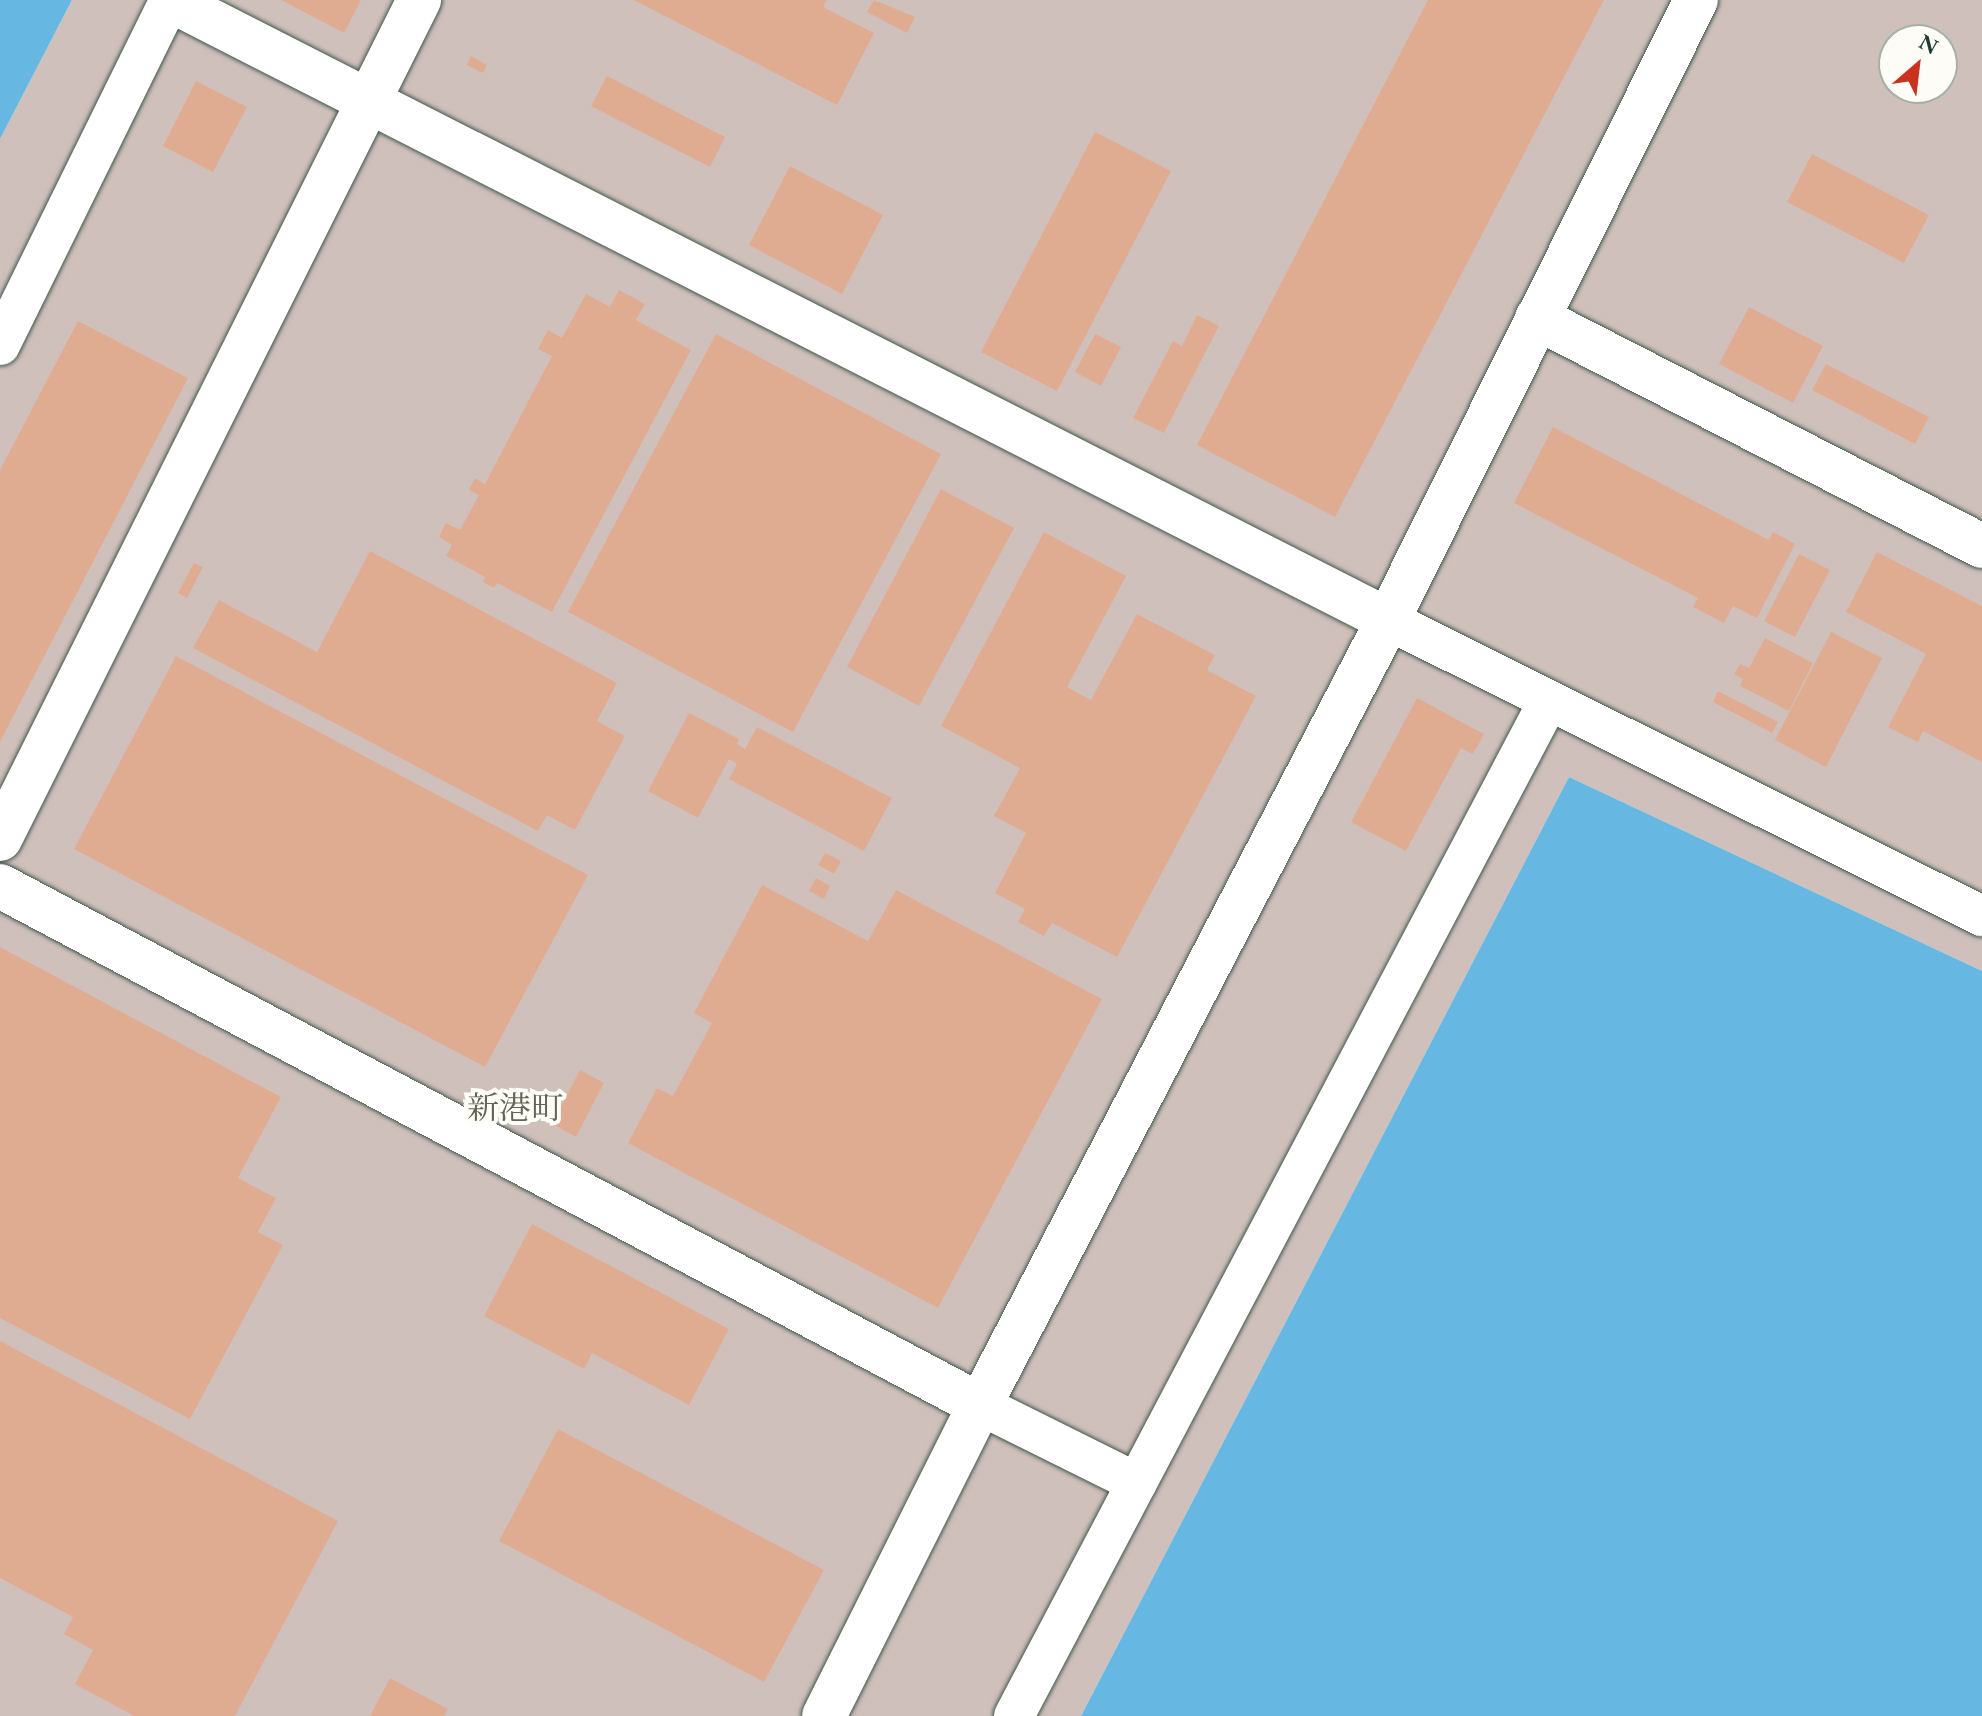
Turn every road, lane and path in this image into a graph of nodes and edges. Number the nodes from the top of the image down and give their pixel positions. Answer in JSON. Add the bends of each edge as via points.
{"nodes":[{"id":1,"x":170,"y":0,"type":"edge"},
{"id":2,"x":419,"y":0,"type":"edge"},
{"id":3,"x":1696,"y":0,"type":"edge"},
{"id":4,"x":367,"y":99,"type":"junction"},
{"id":5,"x":1537,"y":318,"type":"junction"},
{"id":6,"x":0,"y":345,"type":"edge"},
{"id":7,"x":1982,"y":546,"type":"edge"},
{"id":8,"x":1388,"y":620,"type":"junction"},
{"id":9,"x":1549,"y":700,"type":"junction"},
{"id":10,"x":0,"y":839,"type":"edge"},
{"id":11,"x":0,"y":886,"type":"edge"},
{"id":12,"x":1982,"y":916,"type":"edge"},
{"id":13,"x":980,"y":1405,"type":"junction"},
{"id":14,"x":1137,"y":1483,"type":"junction"},
{"id":15,"x":824,"y":1716,"type":"edge"},
{"id":16,"x":1014,"y":1716,"type":"edge"}],
"edges":[{"from":1,"to":4,"type":"street"},
{"from":1,"to":6,"type":"street"},
{"from":2,"to":4,"type":"street"},
{"from":3,"to":5,"type":"street"},
{"from":4,"to":8,"type":"street"},
{"from":4,"to":10,"type":"street"},
{"from":5,"to":7,"type":"street"},
{"from":5,"to":8,"type":"street"},
{"from":8,"to":9,"type":"street"},
{"from":8,"to":13,"type":"street"},
{"from":9,"to":12,"type":"street"},
{"from":9,"to":14,"type":"street"},
{"from":11,"to":13,"type":"street"},
{"from":13,"to":14,"type":"street"},
{"from":13,"to":15,"type":"street"},
{"from":14,"to":16,"type":"street"}]}
